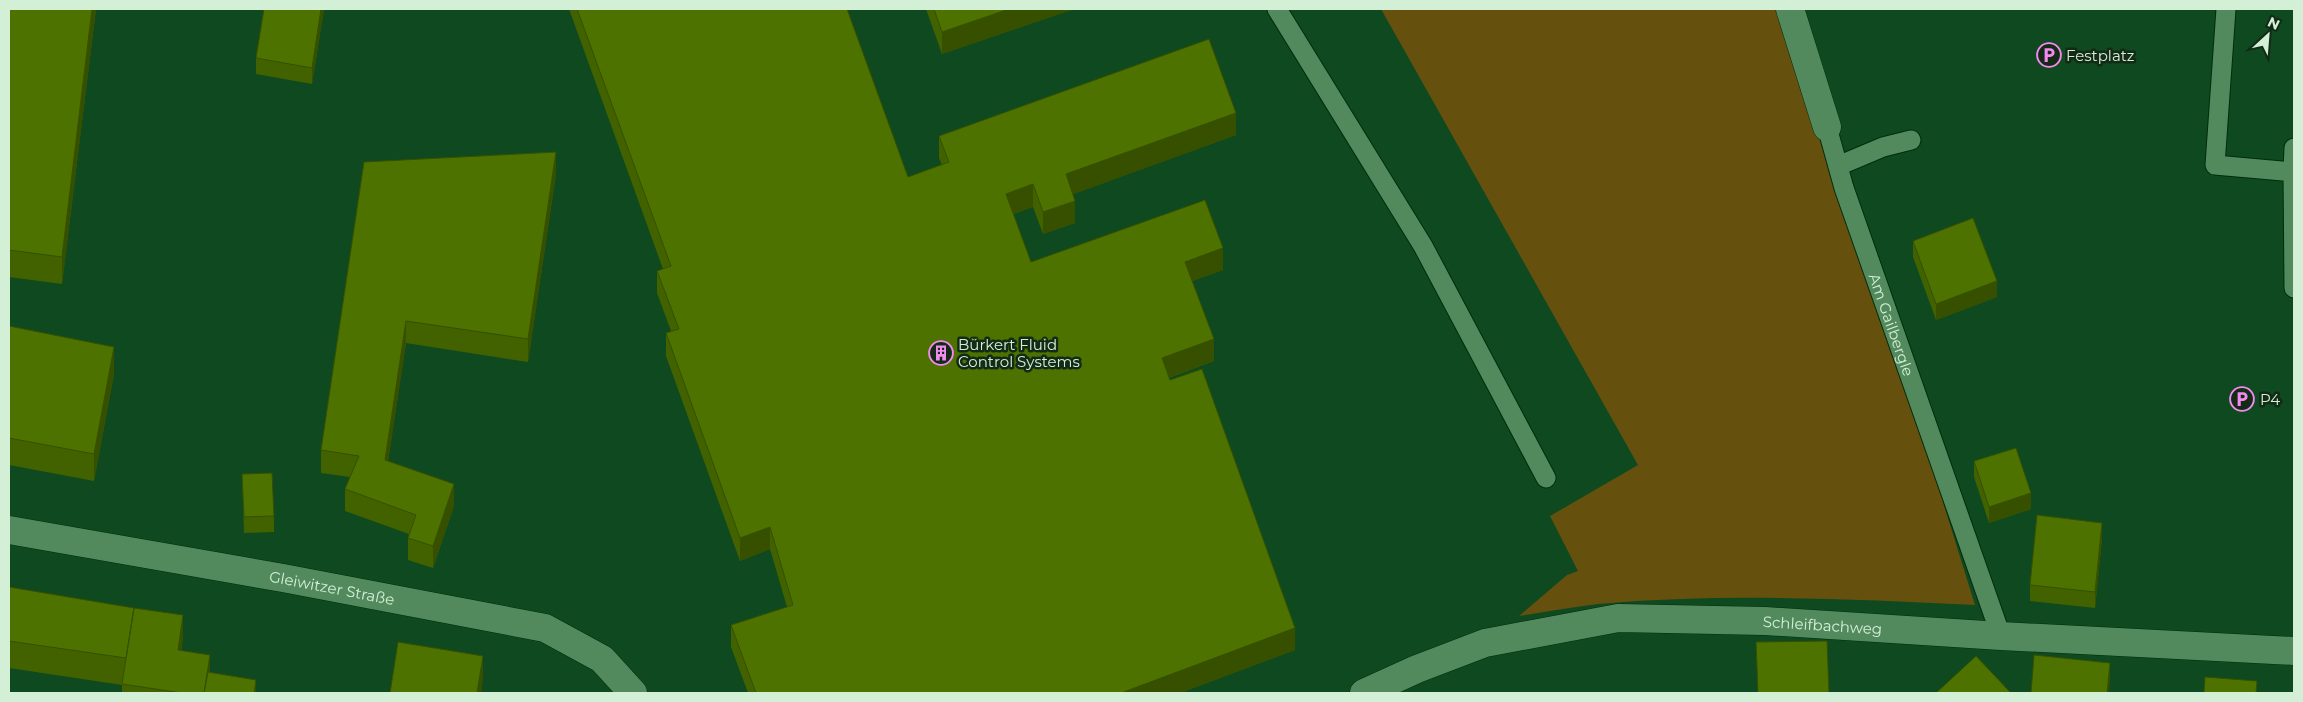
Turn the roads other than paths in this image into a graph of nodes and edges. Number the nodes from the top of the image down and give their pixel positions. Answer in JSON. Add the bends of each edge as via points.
{"nodes":[{"id":1,"x":1277,"y":9,"type":"edge"},
{"id":2,"x":1790,"y":9,"type":"edge"},
{"id":3,"x":2226,"y":9,"type":"edge"},
{"id":4,"x":1826,"y":128,"type":"joint"},
{"id":5,"x":1911,"y":140,"type":"dead end"},
{"id":6,"x":2294,"y":148,"type":"edge"},
{"id":7,"x":1838,"y":166,"type":"junction"},
{"id":8,"x":2293,"y":172,"type":"edge"},
{"id":9,"x":2294,"y":288,"type":"edge"},
{"id":10,"x":1546,"y":478,"type":"dead end"},
{"id":11,"x":9,"y":530,"type":"edge"},
{"id":12,"x":2001,"y":636,"type":"junction"},
{"id":13,"x":2294,"y":651,"type":"edge"},
{"id":14,"x":633,"y":693,"type":"edge"},
{"id":15,"x":1364,"y":693,"type":"edge"}],
"edges":[{"from":1,"to":10,"type":"lane","via":[[1423,246]]},
{"from":2,"to":4,"type":"street","name":"Am Gailbergle"},
{"from":3,"to":8,"type":"lane","via":[[2215,165]]},
{"from":4,"to":7,"type":"lane","name":"Am Gailbergle"},
{"from":5,"to":7,"type":"lane","via":[[1883,147]]},
{"from":6,"to":8,"type":"lane"},
{"from":7,"to":12,"type":"lane","name":"Am Gailbergle"},
{"from":8,"to":9,"type":"lane"},
{"from":11,"to":14,"type":"street","name":"Gleiwitzer Straße","via":[[546,628],[602,659]]},
{"from":12,"to":13,"type":"street","name":"Schleifbachweg"},
{"from":12,"to":15,"type":"street","name":"Schleifbachweg","via":[[1765,621],[1618,618],[1485,643]]}]}
